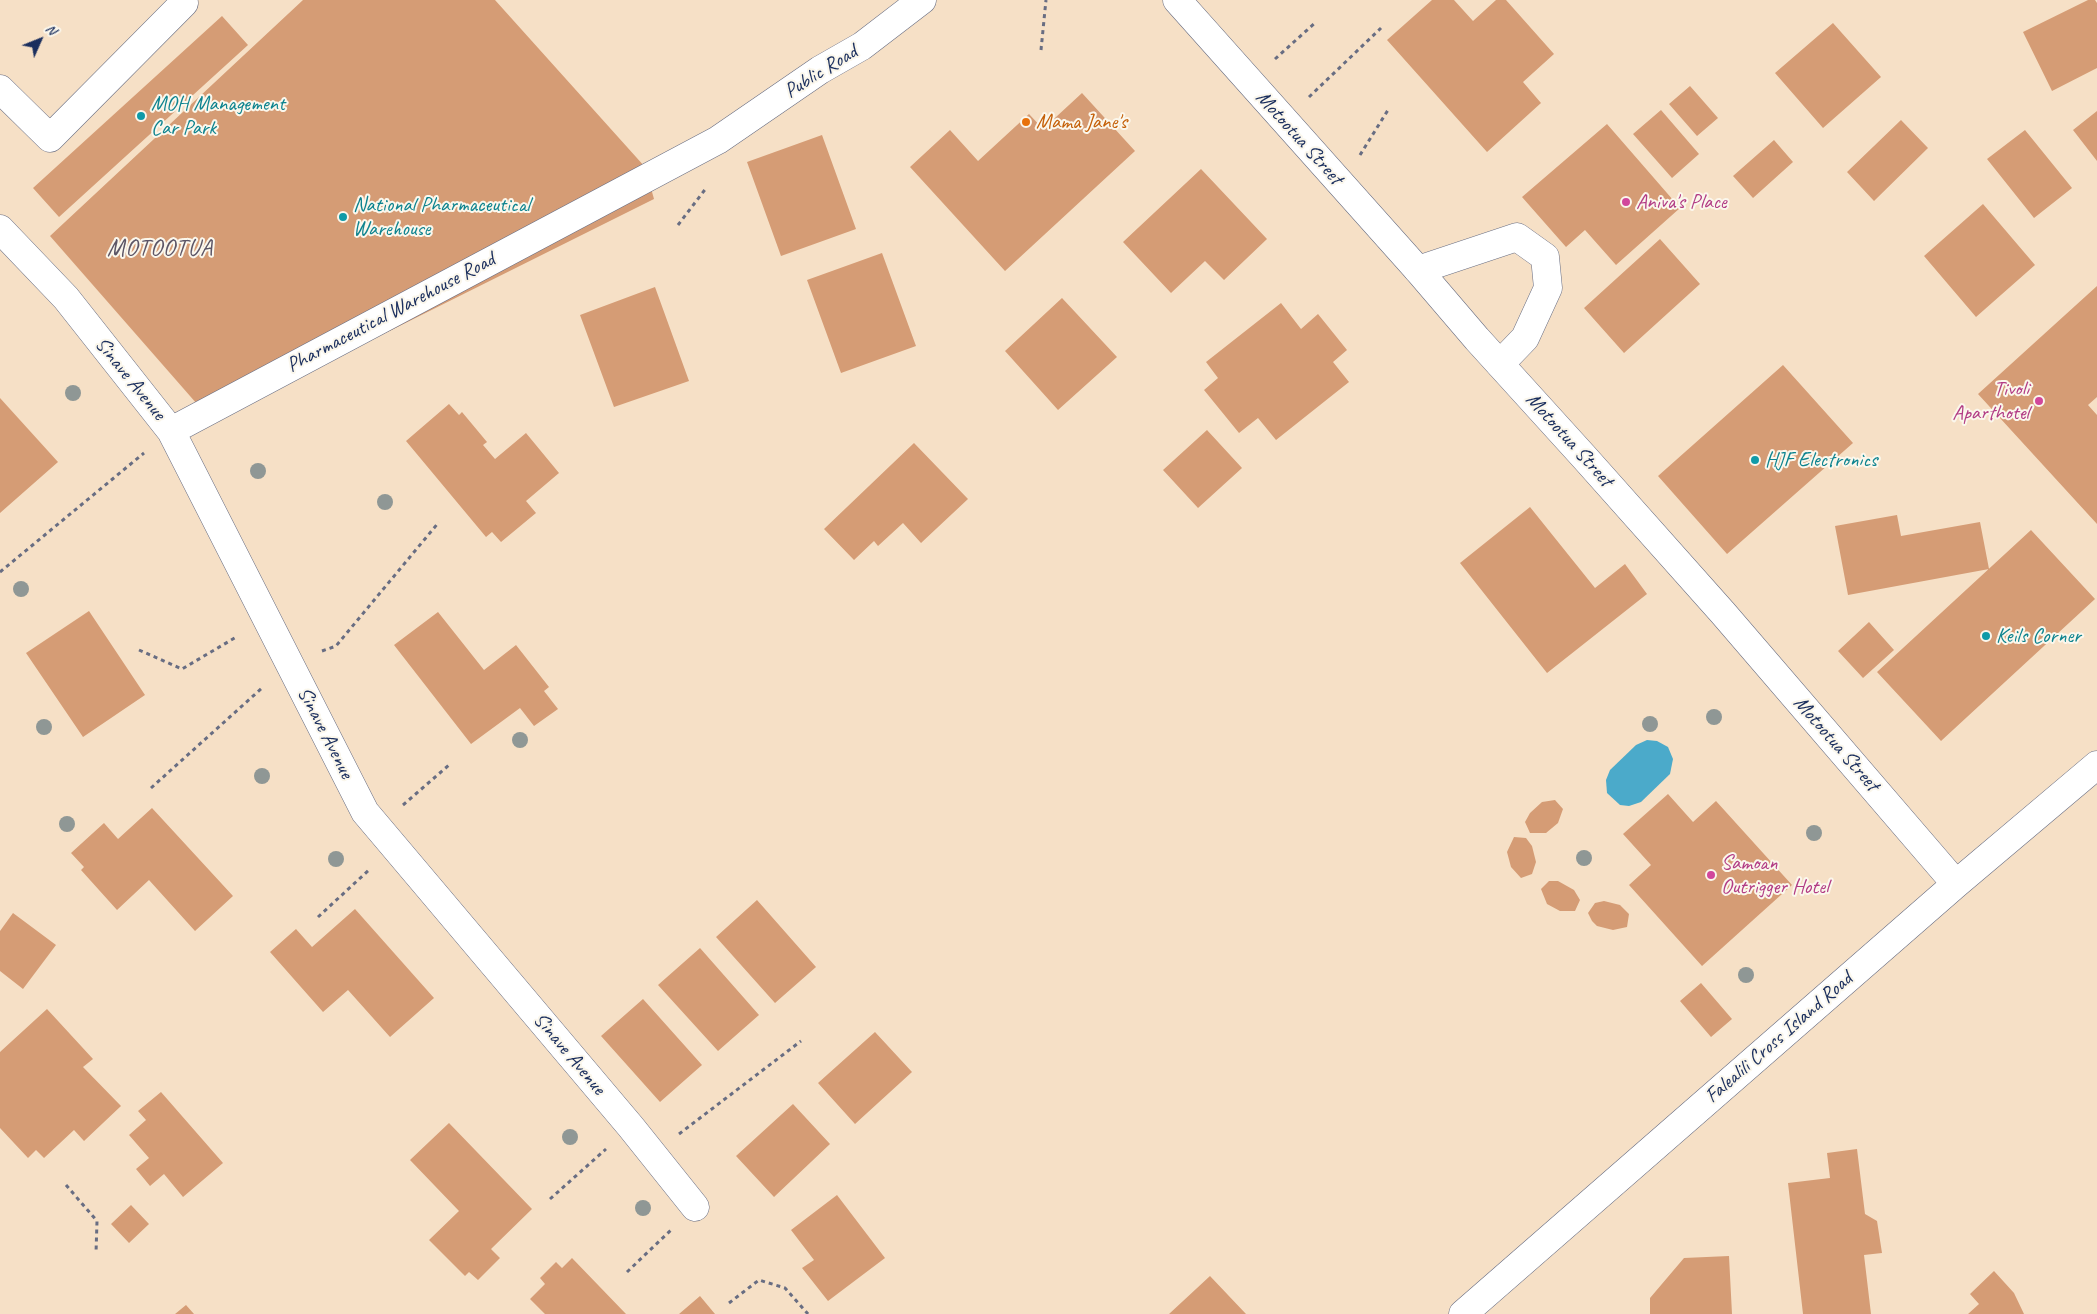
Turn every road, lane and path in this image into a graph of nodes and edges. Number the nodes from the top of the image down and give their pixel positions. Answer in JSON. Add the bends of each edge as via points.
{"nodes":[{"id":1,"x":182,"y":0,"type":"edge"},
{"id":2,"x":922,"y":0,"type":"edge"},
{"id":3,"x":1046,"y":0,"type":"edge"},
{"id":4,"x":1177,"y":0,"type":"edge"},
{"id":5,"x":1316,"y":22,"type":"dead end"},
{"id":6,"x":1381,"y":28,"type":"dead end"},
{"id":7,"x":1041,"y":50,"type":"dead end"},
{"id":8,"x":1249,"y":83,"type":"junction"},
{"id":9,"x":0,"y":89,"type":"edge"},
{"id":10,"x":1388,"y":110,"type":"dead end"},
{"id":11,"x":1284,"y":122,"type":"junction"},
{"id":12,"x":718,"y":140,"type":"joint"},
{"id":13,"x":1341,"y":185,"type":"junction"},
{"id":14,"x":0,"y":229,"type":"edge"},
{"id":15,"x":1418,"y":270,"type":"junction"},
{"id":16,"x":1500,"y":364,"type":"junction"},
{"id":17,"x":171,"y":431,"type":"junction"},
{"id":18,"x":439,"y":522,"type":"dead end"},
{"id":19,"x":0,"y":572,"type":"edge"},
{"id":20,"x":267,"y":620,"type":"junction"},
{"id":21,"x":139,"y":650,"type":"dead end"},
{"id":22,"x":289,"y":664,"type":"junction"},
{"id":23,"x":449,"y":765,"type":"dead end"},
{"id":24,"x":2097,"y":765,"type":"edge"},
{"id":25,"x":151,"y":788,"type":"dead end"},
{"id":26,"x":386,"y":837,"type":"junction"},
{"id":27,"x":1956,"y":884,"type":"junction"},
{"id":28,"x":318,"y":917,"type":"dead end"},
{"id":29,"x":801,"y":1041,"type":"dead end"},
{"id":30,"x":631,"y":1127,"type":"junction"},
{"id":31,"x":653,"y":1154,"type":"junction"},
{"id":32,"x":66,"y":1185,"type":"dead end"},
{"id":33,"x":550,"y":1199,"type":"dead end"},
{"id":34,"x":696,"y":1207,"type":"joint"},
{"id":35,"x":96,"y":1253,"type":"dead end"},
{"id":36,"x":627,"y":1272,"type":"dead end"},
{"id":37,"x":729,"y":1303,"type":"dead end"},
{"id":38,"x":808,"y":1314,"type":"edge"},
{"id":39,"x":1463,"y":1314,"type":"edge"}],
"edges":[{"from":1,"to":9,"type":"main road","via":[[184,2],[50,138]]},
{"from":2,"to":12,"type":"main road","name":"Public Road","via":[[862,46],[820,70]]},
{"from":3,"to":7,"type":"path"},
{"from":4,"to":8,"type":"main road","name":"Motootua Street"},
{"from":5,"to":8,"type":"path"},
{"from":6,"to":11,"type":"path"},
{"from":8,"to":11,"type":"main road","name":"Motootua Street"},
{"from":10,"to":13,"type":"path"},
{"from":11,"to":13,"type":"main road","name":"Motootua Street"},
{"from":12,"to":17,"type":"main road","name":"Pharmaceutical Warehouse Road"},
{"from":13,"to":15,"type":"main road","name":"Motootua Street"},
{"from":14,"to":17,"type":"main road","name":"Sinave Avenue","via":[[66,298]]},
{"from":15,"to":16,"type":"main road","name":"Motootua Street"},
{"from":15,"to":16,"type":"main road","via":[[1517,237],[1545,257],[1548,288],[1524,338]]},
{"from":16,"to":27,"type":"main road","name":"Motootua Street","via":[[1723,613]]},
{"from":17,"to":19,"type":"path"},
{"from":17,"to":20,"type":"main road","name":"Sinave Avenue"},
{"from":18,"to":22,"type":"path","via":[[336,646]]},
{"from":20,"to":21,"type":"path","via":[[182,668]]},
{"from":20,"to":22,"type":"main road","name":"Sinave Avenue"},
{"from":22,"to":25,"type":"path"},
{"from":22,"to":26,"type":"main road","name":"Sinave Avenue","via":[[365,812]]},
{"from":23,"to":26,"type":"path"},
{"from":24,"to":27,"type":"main road","name":"Falealili Cross Island Road"},
{"from":26,"to":28,"type":"path"},
{"from":26,"to":30,"type":"main road","name":"Sinave Avenue"},
{"from":27,"to":39,"type":"main road","name":"Falealili Cross Island Road"},
{"from":29,"to":31,"type":"path"},
{"from":30,"to":31,"type":"main road","name":"Sinave Avenue"},
{"from":30,"to":33,"type":"path"},
{"from":31,"to":34,"type":"main road","name":"Sinave Avenue"},
{"from":32,"to":35,"type":"path","via":[[97,1221]]},
{"from":34,"to":36,"type":"path"},
{"from":37,"to":38,"type":"path","via":[[759,1280],[785,1288]]}]}
